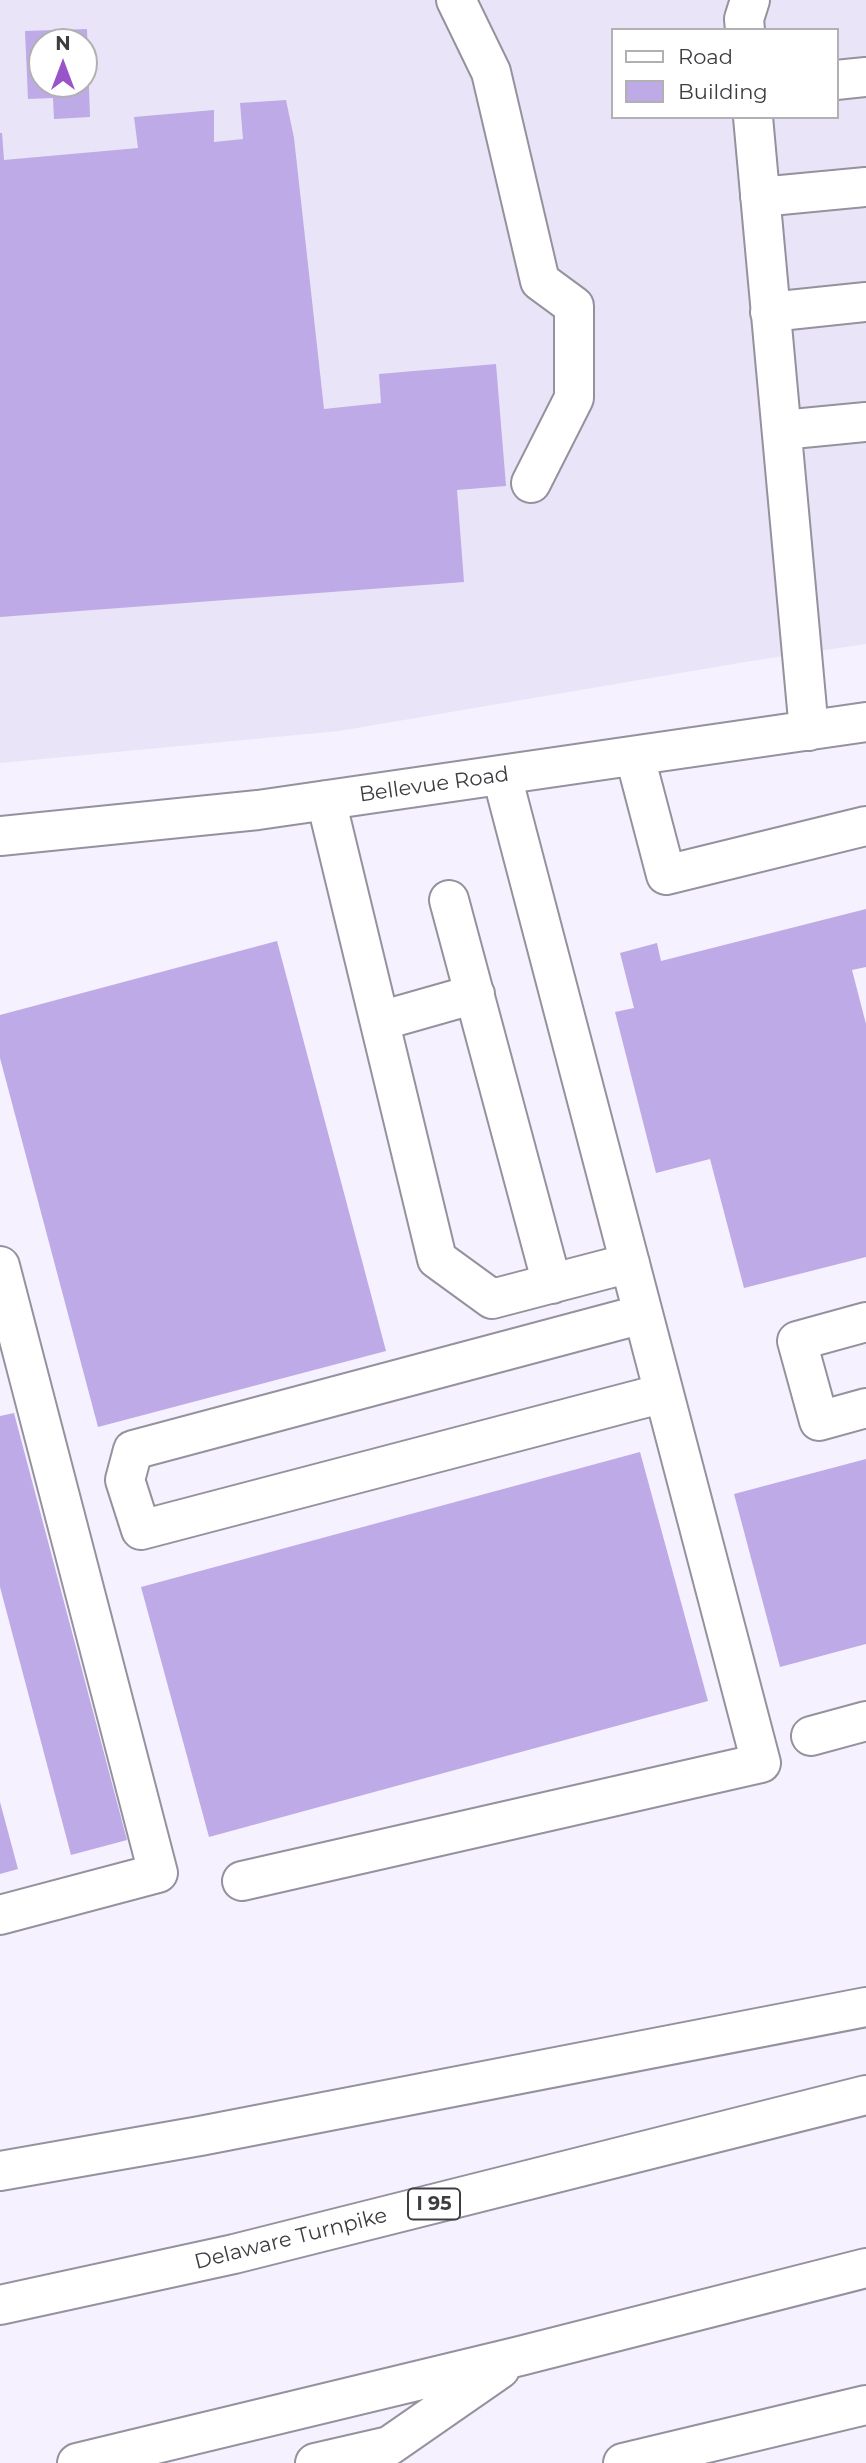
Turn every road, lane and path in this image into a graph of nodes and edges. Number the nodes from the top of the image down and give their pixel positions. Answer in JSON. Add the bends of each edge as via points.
{"nodes":[{"id":1,"x":456,"y":0,"type":"edge"},
{"id":2,"x":750,"y":0,"type":"edge"},
{"id":3,"x":745,"y":28,"type":"edge"},
{"id":4,"x":866,"y":77,"type":"edge"},
{"id":5,"x":838,"y":80,"type":"edge"},
{"id":6,"x":753,"y":119,"type":"edge"},
{"id":7,"x":866,"y":187,"type":"edge"},
{"id":8,"x":760,"y":197,"type":"junction"},
{"id":9,"x":866,"y":302,"type":"edge"},
{"id":10,"x":770,"y":312,"type":"junction"},
{"id":11,"x":866,"y":422,"type":"edge"},
{"id":12,"x":782,"y":430,"type":"junction"},
{"id":13,"x":531,"y":483,"type":"dead end"},
{"id":14,"x":866,"y":722,"type":"edge"},
{"id":15,"x":809,"y":731,"type":"junction"},
{"id":16,"x":635,"y":757,"type":"junction"},
{"id":17,"x":502,"y":776,"type":"junction"},
{"id":18,"x":326,"y":800,"type":"junction"},
{"id":19,"x":866,"y":826,"type":"edge"},
{"id":20,"x":0,"y":836,"type":"edge"},
{"id":21,"x":449,"y":900,"type":"dead end"},
{"id":22,"x":475,"y":994,"type":"junction"},
{"id":23,"x":380,"y":1021,"type":"junction"},
{"id":24,"x":630,"y":1263,"type":"junction"},
{"id":25,"x":0,"y":1266,"type":"edge"},
{"id":26,"x":552,"y":1284,"type":"junction"},
{"id":27,"x":643,"y":1314,"type":"junction"},
{"id":28,"x":866,"y":1322,"type":"edge"},
{"id":29,"x":14,"y":1378,"type":"edge"},
{"id":30,"x":664,"y":1393,"type":"junction"},
{"id":31,"x":866,"y":1408,"type":"edge"},
{"id":32,"x":866,"y":1721,"type":"edge"},
{"id":33,"x":811,"y":1736,"type":"dead end"},
{"id":34,"x":242,"y":1881,"type":"dead end"},
{"id":35,"x":0,"y":1915,"type":"edge"},
{"id":36,"x":866,"y":2007,"type":"edge"},
{"id":37,"x":866,"y":2095,"type":"edge"},
{"id":38,"x":200,"y":2136,"type":"junction"},
{"id":39,"x":0,"y":2153,"type":"edge"},
{"id":40,"x":0,"y":2171,"type":"edge"},
{"id":41,"x":866,"y":2268,"type":"edge"},
{"id":42,"x":0,"y":2305,"type":"edge"},
{"id":43,"x":520,"y":2356,"type":"junction"},
{"id":44,"x":866,"y":2405,"type":"edge"},
{"id":45,"x":77,"y":2463,"type":"edge"},
{"id":46,"x":315,"y":2463,"type":"edge"},
{"id":47,"x":623,"y":2463,"type":"edge"}],
"edges":[{"from":1,"to":13,"type":"main road","via":[[491,72],[540,282],[574,306],[574,398]]},
{"from":2,"to":3,"type":"main road"},
{"from":4,"to":5,"type":"main road"},
{"from":6,"to":8,"type":"main road"},
{"from":7,"to":8,"type":"main road"},
{"from":8,"to":10,"type":"main road"},
{"from":9,"to":10,"type":"main road"},
{"from":10,"to":12,"type":"main road"},
{"from":11,"to":12,"type":"main road"},
{"from":12,"to":15,"type":"main road"},
{"from":14,"to":15,"type":"main road","name":"Bellevue Road"},
{"from":15,"to":16,"type":"main road","name":"Bellevue Road"},
{"from":16,"to":17,"type":"main road","name":"Bellevue Road"},
{"from":16,"to":19,"type":"main road","via":[[666,875]]},
{"from":17,"to":18,"type":"main road","name":"Bellevue Road"},
{"from":17,"to":24,"type":"main road"},
{"from":18,"to":20,"type":"main road","name":"Bellevue Road"},
{"from":18,"to":23,"type":"main road"},
{"from":21,"to":22,"type":"main road"},
{"from":22,"to":23,"type":"main road"},
{"from":22,"to":26,"type":"main road"},
{"from":23,"to":26,"type":"main road","via":[[438,1259],[492,1299]]},
{"from":24,"to":26,"type":"main road"},
{"from":24,"to":27,"type":"main road"},
{"from":25,"to":29,"type":"main road"},
{"from":27,"to":30,"type":"main road"},
{"from":27,"to":30,"type":"main road","via":[[132,1450],[125,1480],[141,1531]]},
{"from":28,"to":31,"type":"main road","via":[[797,1341],[819,1421]]},
{"from":29,"to":35,"type":"main road","via":[[158,1873]]},
{"from":30,"to":34,"type":"main road","via":[[761,1763]]},
{"from":32,"to":33,"type":"main road"},
{"from":36,"to":38,"type":"main road"},
{"from":37,"to":42,"type":"main road","name":"Delaware Turnpike","number":"I 95","via":[[234,2254]]},
{"from":38,"to":39,"type":"main road"},
{"from":38,"to":40,"type":"main road"},
{"from":41,"to":43,"type":"main road"},
{"from":43,"to":45,"type":"main road"},
{"from":43,"to":46,"type":"main road","via":[[389,2446]]},
{"from":44,"to":47,"type":"main road"}]}
